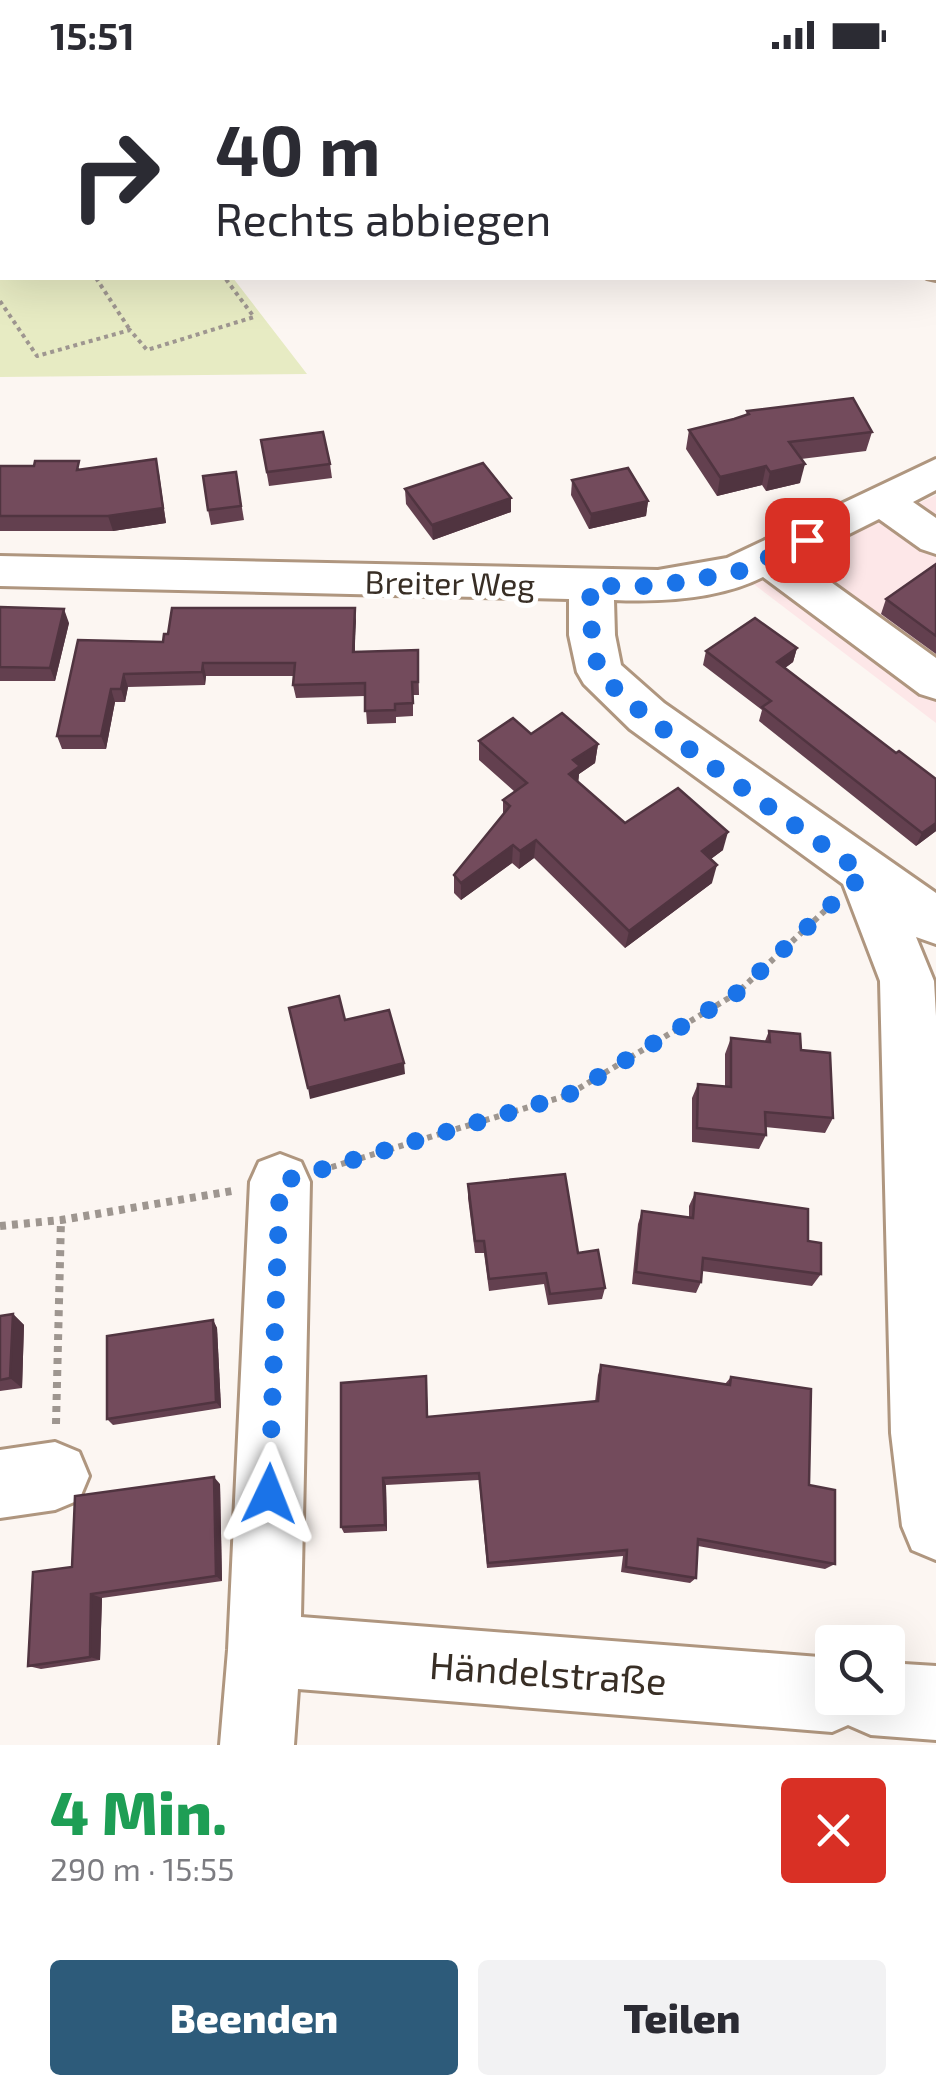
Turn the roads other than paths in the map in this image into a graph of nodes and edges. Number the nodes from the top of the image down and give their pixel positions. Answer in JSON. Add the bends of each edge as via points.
{"nodes":[{"id":1,"x":936,"y":473,"type":"edge"},
{"id":2,"x":883,"y":501,"type":"junction"},
{"id":3,"x":936,"y":539,"type":"edge"},
{"id":4,"x":767,"y":558,"type":"junction"},
{"id":5,"x":0,"y":571,"type":"edge"},
{"id":6,"x":590,"y":586,"type":"junction"},
{"id":7,"x":936,"y":682,"type":"edge"},
{"id":8,"x":864,"y":874,"type":"junction"},
{"id":9,"x":936,"y":922,"type":"edge"},
{"id":10,"x":280,"y":1182,"type":"road end"},
{"id":11,"x":936,"y":1526,"type":"edge"},
{"id":12,"x":264,"y":1650,"type":"junction"},
{"id":13,"x":815,"y":1693,"type":"edge"},
{"id":14,"x":905,"y":1700,"type":"edge"},
{"id":15,"x":936,"y":1702,"type":"edge"},
{"id":16,"x":257,"y":1745,"type":"edge"}],
"edges":[{"from":1,"to":2,"type":"street","name":"Breiter Weg"},
{"from":2,"to":3,"type":"street"},
{"from":2,"to":4,"type":"street","name":"Breiter Weg"},
{"from":4,"to":6,"type":"street","name":"Breiter Weg","via":[[737,572],[658,586]]},
{"from":4,"to":7,"type":"street"},
{"from":5,"to":6,"type":"street","name":"Breiter Weg"},
{"from":6,"to":8,"type":"street","via":[[600,672],[648,716]]},
{"from":8,"to":9,"type":"street"},
{"from":8,"to":11,"type":"street","via":[[907,981],[924,1433]]},
{"from":10,"to":12,"type":"street"},
{"from":12,"to":13,"type":"street","name":"Händelstraße"},
{"from":12,"to":16,"type":"street"},
{"from":14,"to":15,"type":"street"}]}
